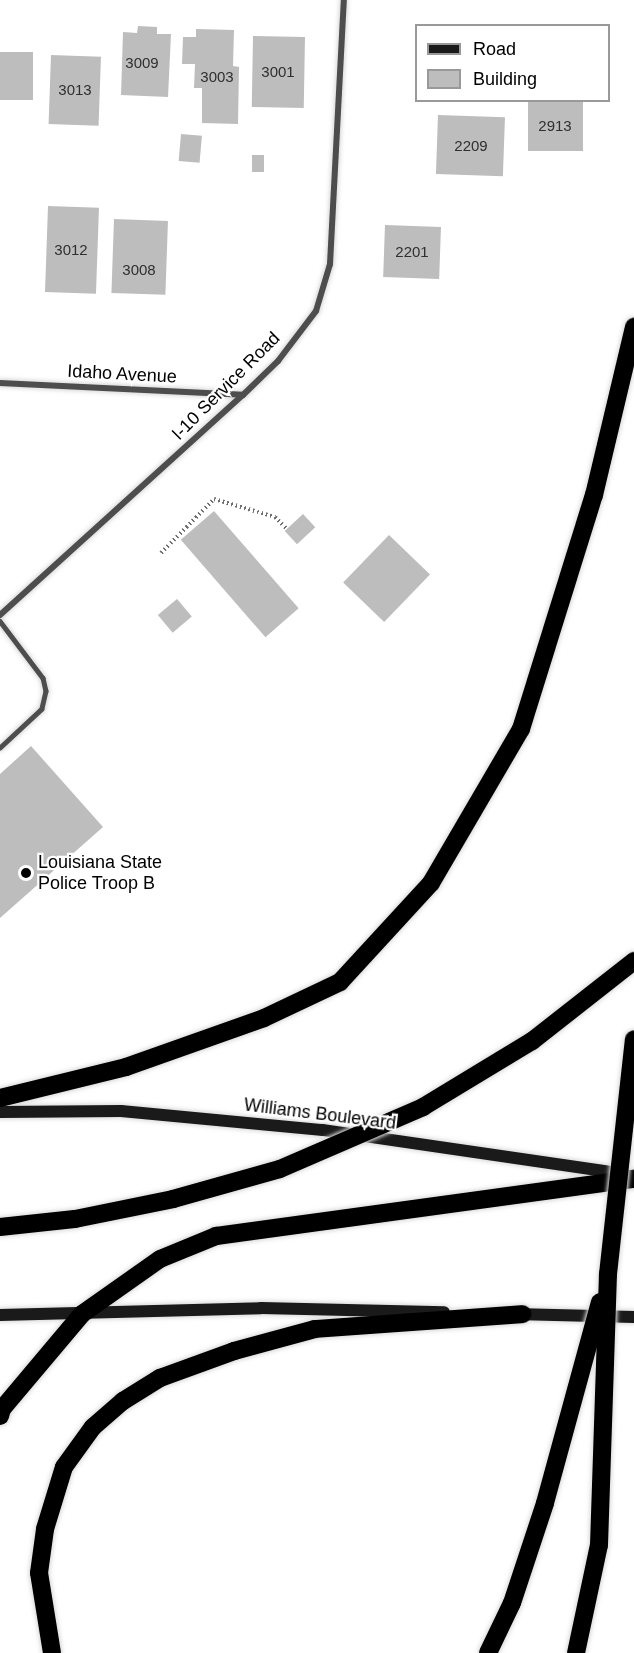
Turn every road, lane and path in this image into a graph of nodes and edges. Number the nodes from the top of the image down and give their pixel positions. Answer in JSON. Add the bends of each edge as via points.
{"nodes":[{"id":1,"x":344,"y":0,"type":"edge"},
{"id":2,"x":634,"y":327,"type":"edge"},
{"id":3,"x":0,"y":383,"type":"edge"},
{"id":4,"x":243,"y":395,"type":"junction"},
{"id":5,"x":286,"y":528,"type":"dead end"},
{"id":6,"x":161,"y":553,"type":"dead end"},
{"id":7,"x":0,"y":615,"type":"edge"},
{"id":8,"x":0,"y":621,"type":"edge"},
{"id":9,"x":0,"y":748,"type":"edge"},
{"id":10,"x":634,"y":961,"type":"edge"},
{"id":11,"x":634,"y":1039,"type":"edge"},
{"id":12,"x":0,"y":1098,"type":"edge"},
{"id":13,"x":0,"y":1112,"type":"edge"},
{"id":14,"x":634,"y":1177,"type":"edge"},
{"id":15,"x":0,"y":1227,"type":"edge"},
{"id":16,"x":608,"y":1274,"type":"junction"},
{"id":17,"x":82,"y":1314,"type":"junction"},
{"id":18,"x":522,"y":1314,"type":"junction"},
{"id":19,"x":0,"y":1315,"type":"edge"},
{"id":20,"x":634,"y":1317,"type":"edge"},
{"id":21,"x":0,"y":1416,"type":"edge"},
{"id":22,"x":52,"y":1653,"type":"edge"},
{"id":23,"x":488,"y":1653,"type":"edge"},
{"id":24,"x":576,"y":1653,"type":"edge"}],
"edges":[{"from":1,"to":4,"type":"street","name":"I-10 Service Road","via":[[330,264],[316,311],[278,361]]},
{"from":2,"to":12,"type":"highway","via":[[594,495],[521,729],[431,883],[340,982],[264,1018],[126,1067]]},
{"from":3,"to":4,"type":"street","name":"Idaho Avenue"},
{"from":4,"to":7,"type":"street","name":"I-10 Service Road"},
{"from":5,"to":6,"type":"path","via":[[275,517],[214,499]]},
{"from":8,"to":9,"type":"lane","via":[[43,678],[46,691],[42,709]]},
{"from":10,"to":15,"type":"highway","bridge":true,"via":[[532,1041],[423,1107],[280,1169],[173,1199],[75,1219]]},
{"from":11,"to":16,"type":"highway","bridge":true},
{"from":13,"to":14,"type":"main road","name":"Williams Boulevard","via":[[121,1112],[323,1130]]},
{"from":14,"to":17,"type":"highway","via":[[216,1236],[160,1259]]},
{"from":16,"to":23,"type":"highway","bridge":true,"via":[[545,1503],[512,1603]]},
{"from":16,"to":24,"type":"highway","bridge":true,"via":[[599,1545]]},
{"from":17,"to":18,"type":"main road","via":[[261,1308]]},
{"from":17,"to":19,"type":"main road"},
{"from":17,"to":21,"type":"highway"},
{"from":18,"to":20,"type":"main road"},
{"from":18,"to":22,"type":"highway","via":[[315,1329],[234,1351],[160,1378],[123,1401],[93,1427],[64,1467],[45,1529],[39,1573]]}]}
